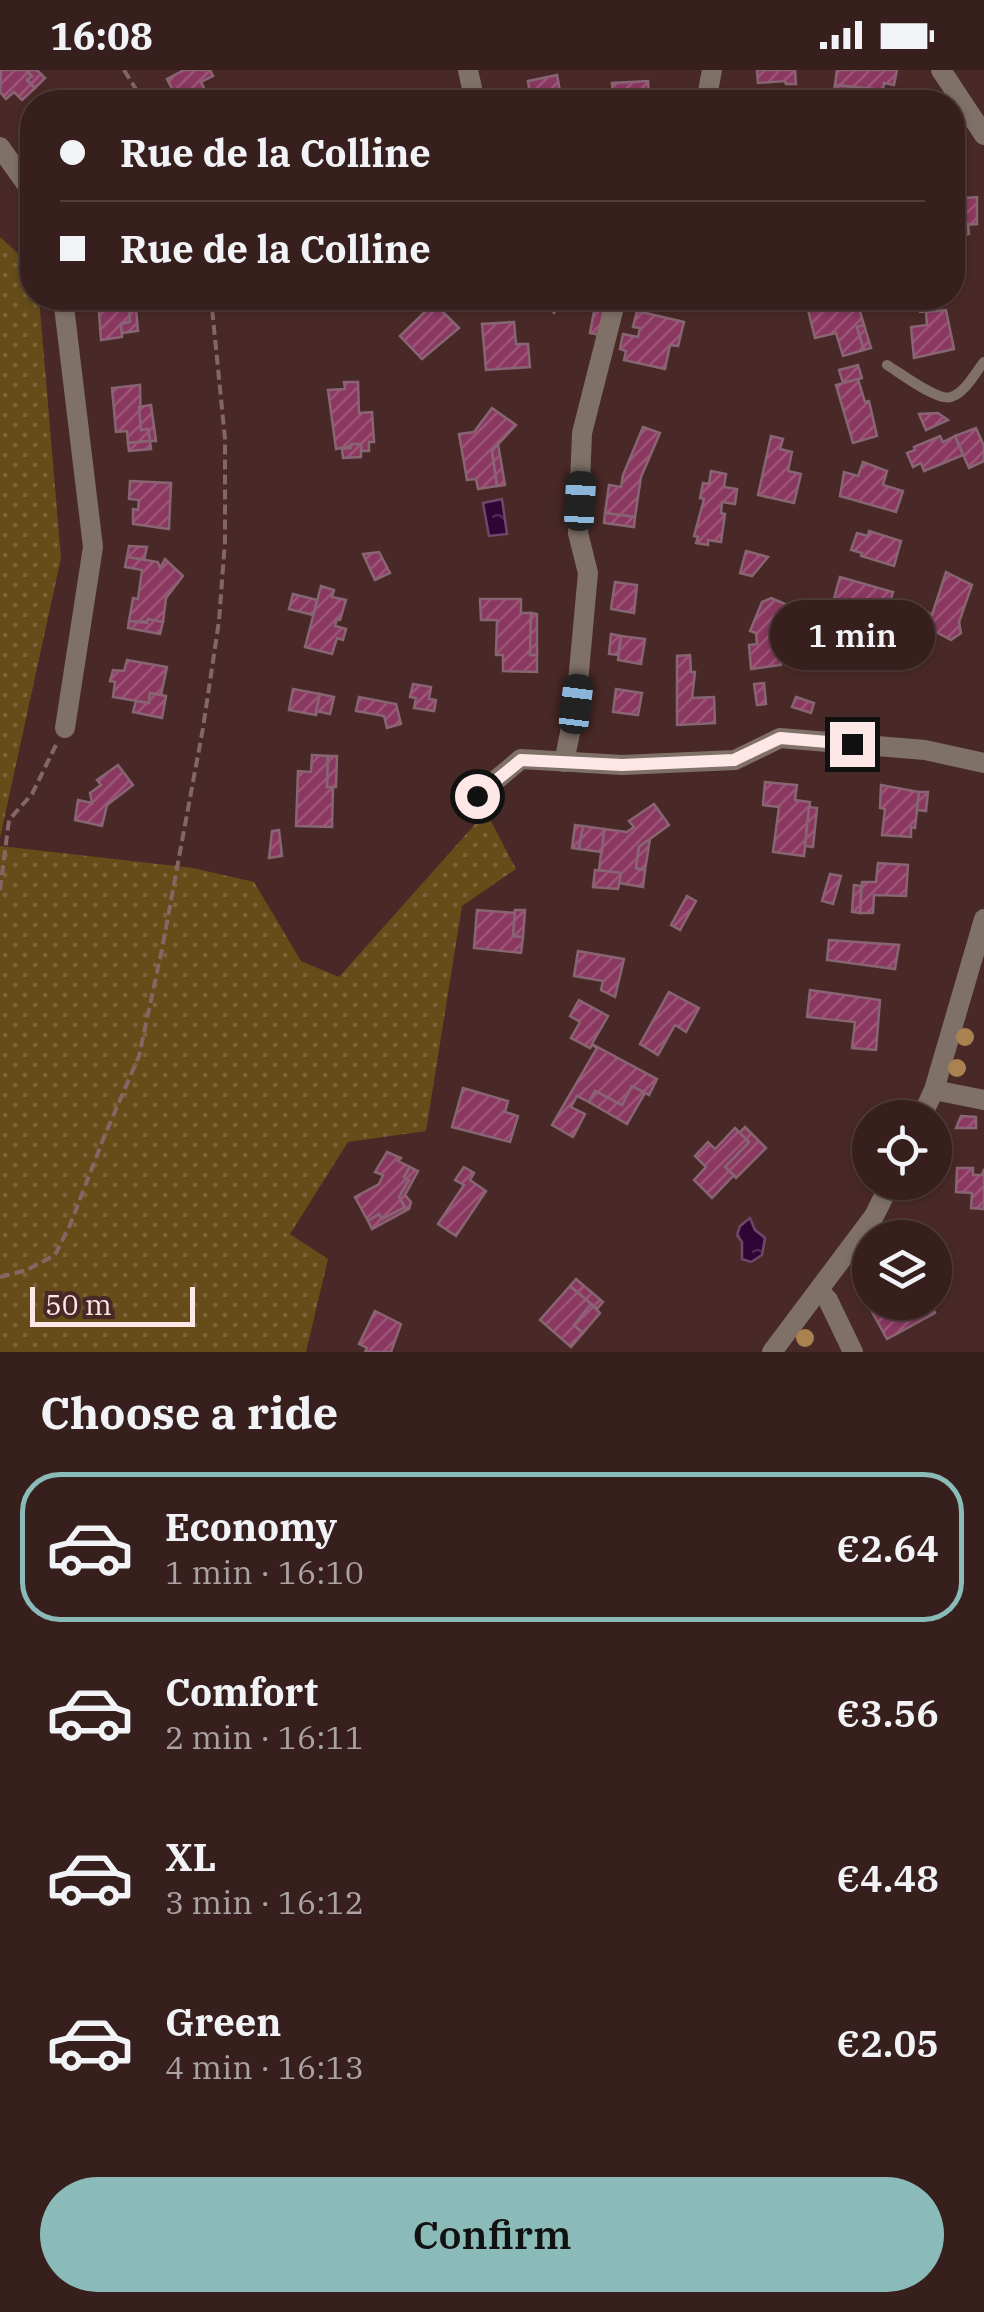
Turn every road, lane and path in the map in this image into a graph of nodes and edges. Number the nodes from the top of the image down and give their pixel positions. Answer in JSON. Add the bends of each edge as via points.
{"nodes":[{"id":1,"x":965,"y":106,"type":"edge"},
{"id":2,"x":984,"y":134,"type":"edge"},
{"id":3,"x":0,"y":147,"type":"edge"},
{"id":4,"x":20,"y":175,"type":"edge"},
{"id":5,"x":64,"y":310,"type":"edge"},
{"id":6,"x":212,"y":310,"type":"edge"},
{"id":7,"x":614,"y":310,"type":"edge"},
{"id":8,"x":984,"y":362,"type":"edge"},
{"id":9,"x":886,"y":365,"type":"dead end"},
{"id":10,"x":65,"y":728,"type":"joint"},
{"id":11,"x":564,"y":762,"type":"junction"},
{"id":12,"x":984,"y":764,"type":"edge"},
{"id":13,"x":477,"y":796,"type":"dead end"},
{"id":14,"x":0,"y":890,"type":"edge"},
{"id":15,"x":984,"y":918,"type":"edge"},
{"id":16,"x":934,"y":1090,"type":"junction"},
{"id":17,"x":929,"y":1100,"type":"edge"},
{"id":18,"x":984,"y":1100,"type":"edge"},
{"id":19,"x":882,"y":1200,"type":"edge"},
{"id":20,"x":0,"y":1277,"type":"edge"},
{"id":21,"x":820,"y":1292,"type":"junction"},
{"id":22,"x":772,"y":1352,"type":"edge"},
{"id":23,"x":853,"y":1352,"type":"edge"}],
"edges":[{"from":1,"to":2,"type":"street"},
{"from":3,"to":4,"type":"street"},
{"from":5,"to":10,"type":"street","via":[[93,547]]},
{"from":6,"to":20,"type":"path","via":[[225,439],[219,620],[182,854],[139,1056],[55,1255]]},
{"from":7,"to":11,"type":"street","via":[[582,433],[578,533],[588,573]]},
{"from":8,"to":9,"type":"lane","via":[[952,398]]},
{"from":10,"to":14,"type":"path","via":[[32,794],[9,820]]},
{"from":11,"to":12,"type":"street","via":[[734,760],[780,738],[925,750]]},
{"from":11,"to":13,"type":"street","via":[[521,760]]},
{"from":15,"to":16,"type":"street"},
{"from":16,"to":17,"type":"street"},
{"from":16,"to":18,"type":"street"},
{"from":19,"to":21,"type":"street"},
{"from":21,"to":22,"type":"street"},
{"from":21,"to":23,"type":"street"}]}
